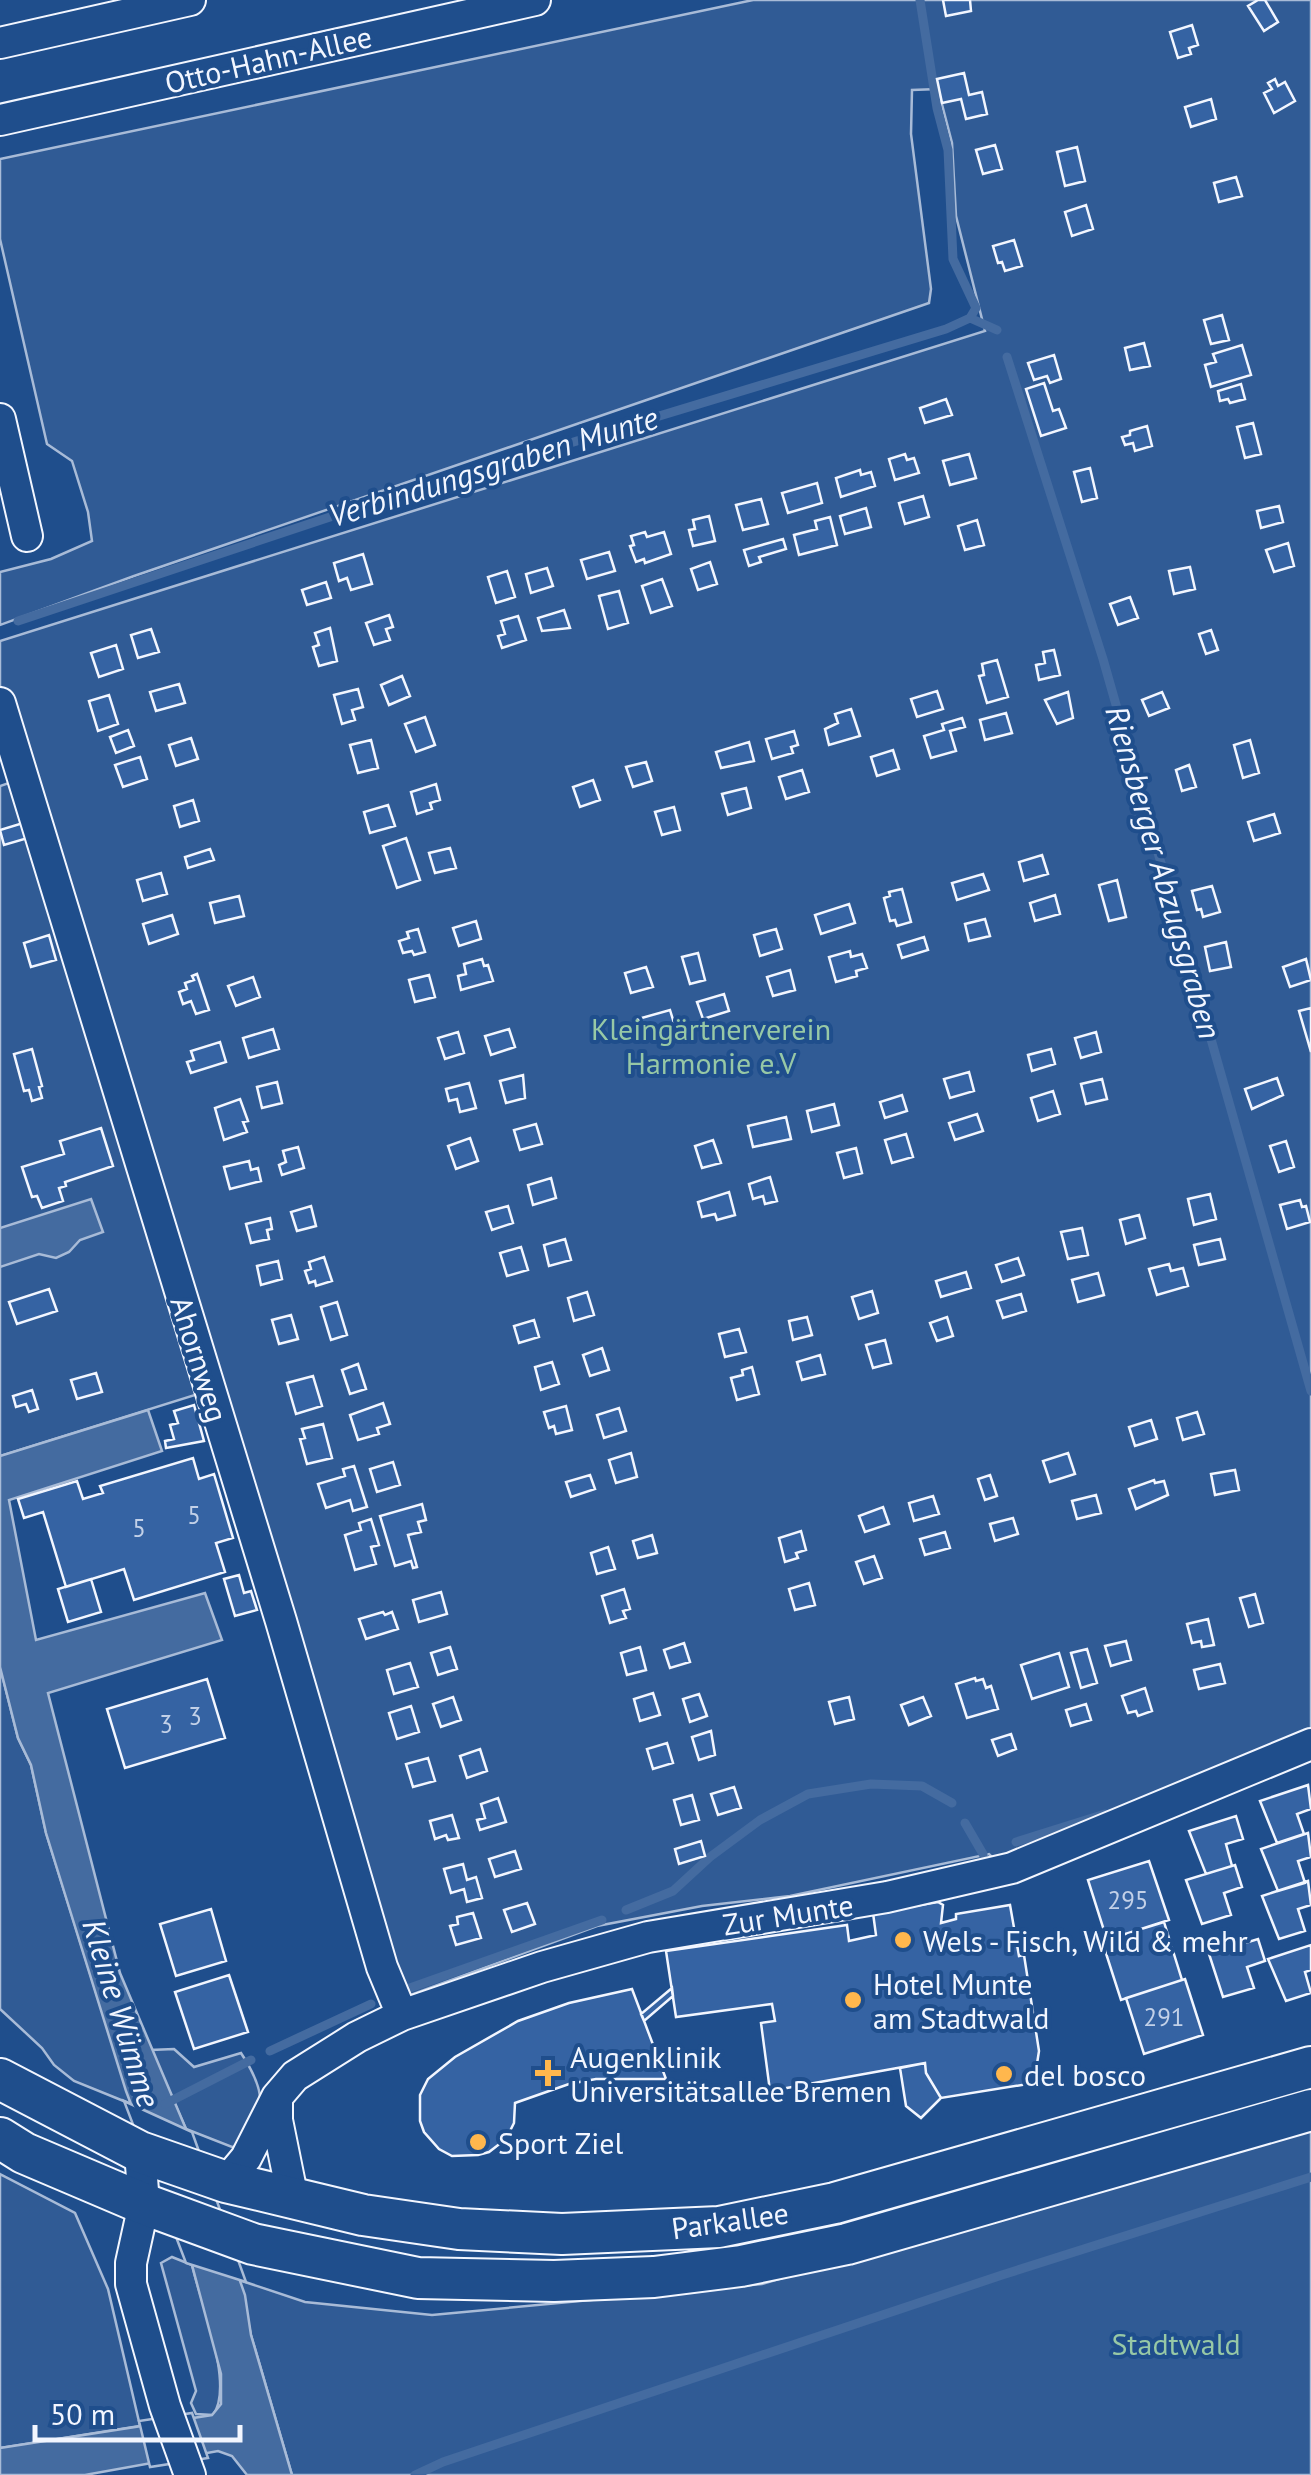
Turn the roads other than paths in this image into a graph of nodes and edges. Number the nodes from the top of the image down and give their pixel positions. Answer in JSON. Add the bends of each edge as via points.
{"nodes":[{"id":1,"x":190,"y":0,"type":"edge"},
{"id":2,"x":534,"y":0,"type":"edge"},
{"id":3,"x":0,"y":43,"type":"edge"},
{"id":4,"x":0,"y":120,"type":"edge"},
{"id":5,"x":0,"y":419,"type":"edge"},
{"id":6,"x":27,"y":536,"type":"dead end"},
{"id":7,"x":0,"y":702,"type":"edge"},
{"id":8,"x":1311,"y":1744,"type":"edge"},
{"id":9,"x":402,"y":2016,"type":"junction"},
{"id":10,"x":1311,"y":2068,"type":"edge"},
{"id":11,"x":0,"y":2079,"type":"edge"},
{"id":12,"x":277,"y":2098,"type":"junction"},
{"id":13,"x":1311,"y":2110,"type":"edge"},
{"id":14,"x":0,"y":2138,"type":"edge"},
{"id":15,"x":140,"y":2152,"type":"junction"},
{"id":16,"x":226,"y":2182,"type":"junction"},
{"id":17,"x":293,"y":2199,"type":"junction"},
{"id":18,"x":154,"y":2208,"type":"junction"},
{"id":19,"x":188,"y":2471,"type":"edge"}],
"edges":[{"from":1,"to":3,"type":"street"},
{"from":2,"to":4,"type":"street","name":"Otto-Hahn-Allee"},
{"from":5,"to":6,"type":"street"},
{"from":7,"to":9,"type":"street","name":"Ahornweg"},
{"from":8,"to":9,"type":"street","name":"Zur Munte","via":[[1012,1868],[887,1897],[648,1937]]},
{"from":9,"to":12,"type":"street","name":"Zur Munte","via":[[318,2059]]},
{"from":10,"to":17,"type":"main road","name":"Parkallee","via":[[835,2204],[719,2226],[562,2234],[459,2230]]},
{"from":11,"to":15,"type":"main road","name":"Parkallee"},
{"from":12,"to":16,"type":"street","name":"Zur Munte"},
{"from":12,"to":17,"type":"street"},
{"from":13,"to":18,"type":"main road","name":"Parkallee","via":[[847,2244],[671,2275],[418,2278],[253,2244]]},
{"from":14,"to":18,"type":"main road","name":"Parkallee"},
{"from":15,"to":16,"type":"main road","name":"Parkallee"},
{"from":15,"to":18,"type":"street"},
{"from":16,"to":17,"type":"main road","name":"Parkallee"},
{"from":18,"to":19,"type":"street","via":[[131,2263],[132,2284]]}]}
